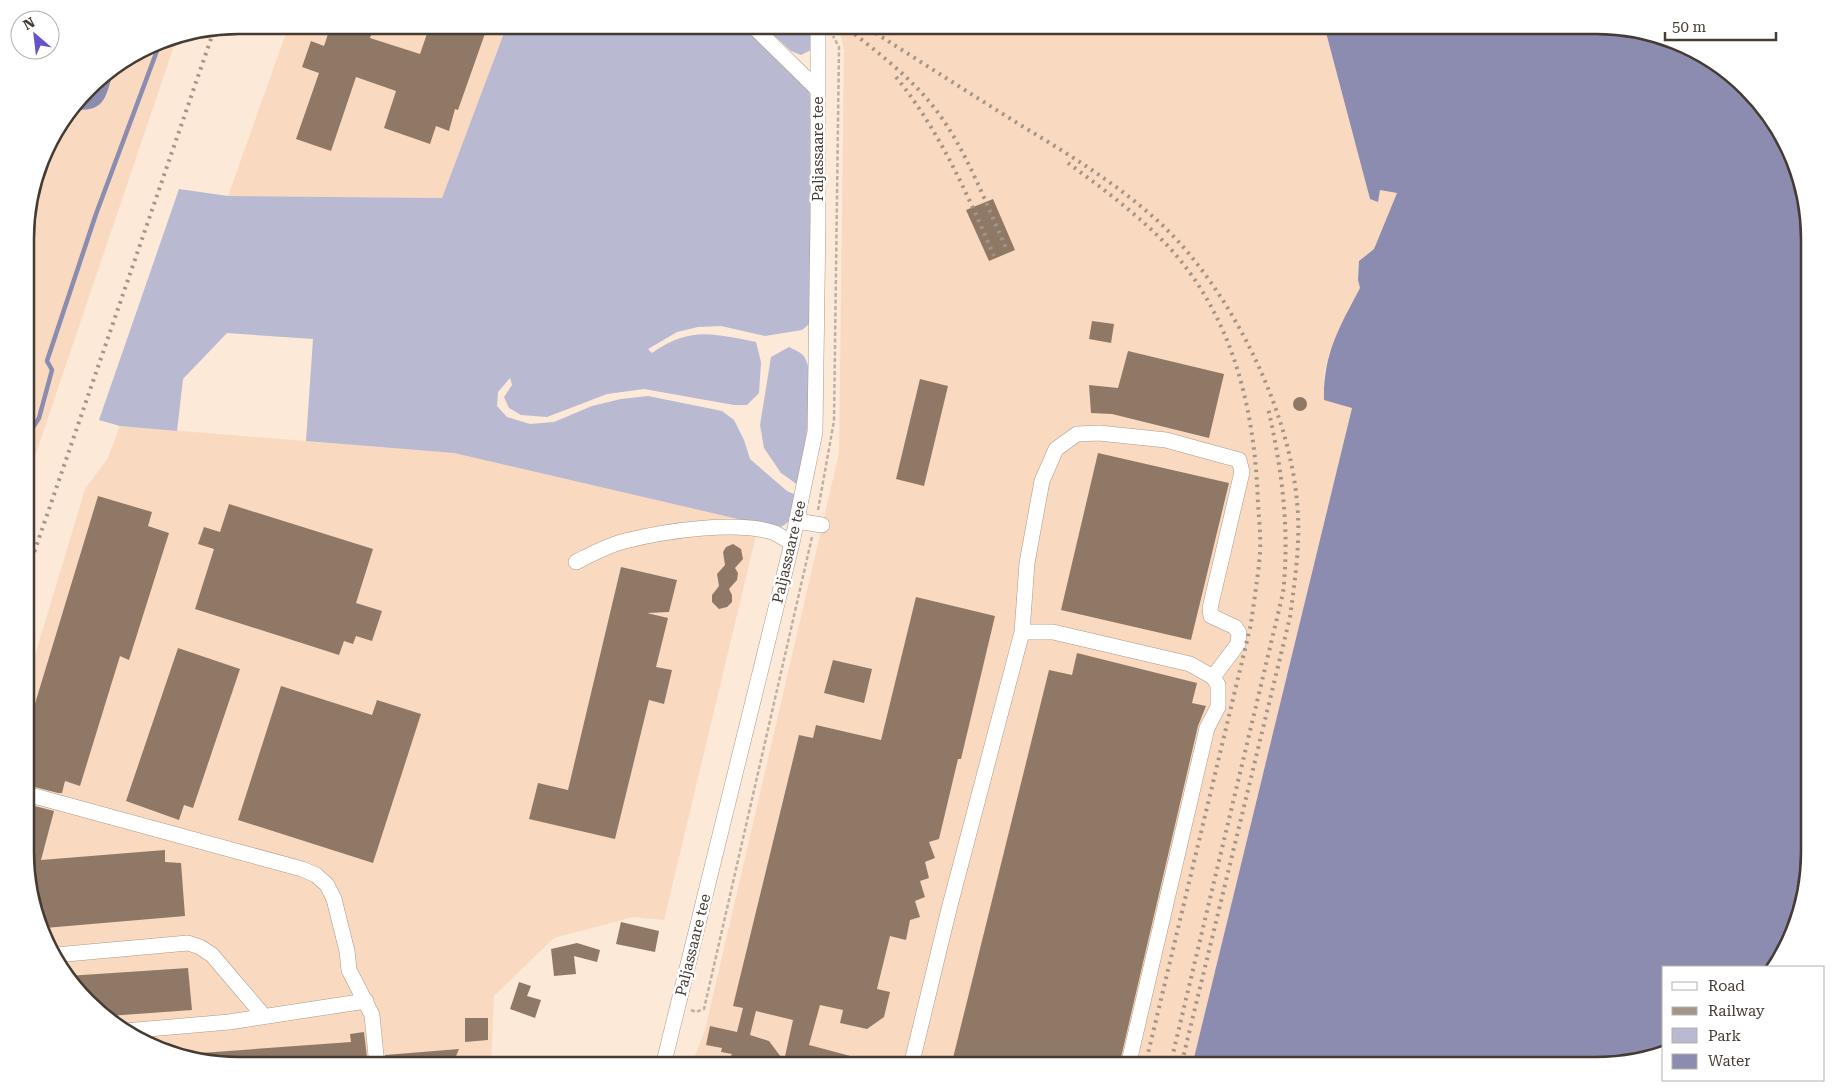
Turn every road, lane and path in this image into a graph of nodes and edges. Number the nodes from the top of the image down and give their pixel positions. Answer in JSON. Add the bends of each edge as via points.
{"nodes":[{"id":1,"x":761,"y":34,"type":"edge"},
{"id":2,"x":818,"y":34,"type":"edge"},
{"id":3,"x":817,"y":89,"type":"junction"},
{"id":4,"x":797,"y":521,"type":"junction"},
{"id":5,"x":822,"y":525,"type":"dead end"},
{"id":6,"x":792,"y":543,"type":"junction"},
{"id":7,"x":576,"y":562,"type":"dead end"},
{"id":8,"x":1022,"y":632,"type":"junction"},
{"id":9,"x":1214,"y":677,"type":"junction"},
{"id":10,"x":34,"y":796,"type":"edge"},
{"id":11,"x":61,"y":955,"type":"edge"},
{"id":12,"x":366,"y":1001,"type":"junction"},
{"id":13,"x":264,"y":1016,"type":"junction"},
{"id":14,"x":136,"y":1030,"type":"edge"},
{"id":15,"x":376,"y":1057,"type":"edge"},
{"id":16,"x":665,"y":1057,"type":"edge"},
{"id":17,"x":914,"y":1057,"type":"edge"},
{"id":18,"x":1130,"y":1057,"type":"edge"}],
"edges":[{"from":1,"to":3,"type":"street"},
{"from":2,"to":3,"type":"street","name":"Paljassaare tee"},
{"from":3,"to":4,"type":"street","name":"Paljassaare tee","via":[[815,432]]},
{"from":4,"to":5,"type":"street"},
{"from":4,"to":6,"type":"street","name":"Paljassaare tee"},
{"from":6,"to":7,"type":"street","via":[[775,534],[744,527],[703,529],[624,541]]},
{"from":6,"to":16,"type":"street","name":"Paljassaare tee"},
{"from":8,"to":9,"type":"street","via":[[1054,632],[1190,664]]},
{"from":8,"to":9,"type":"street","via":[[1027,563],[1042,481],[1056,449],[1077,434],[1166,440],[1239,460],[1242,472],[1210,608],[1211,616],[1235,627],[1239,633],[1238,644]]},
{"from":8,"to":17,"type":"street","via":[[949,909]]},
{"from":9,"to":18,"type":"street","via":[[1218,685],[1218,707],[1207,728]]},
{"from":10,"to":12,"type":"street","via":[[302,869],[316,876],[327,885],[334,899],[349,970]]},
{"from":11,"to":13,"type":"street","via":[[188,944],[200,947],[212,955]]},
{"from":12,"to":13,"type":"street"},
{"from":12,"to":15,"type":"street","via":[[372,1015]]},
{"from":13,"to":14,"type":"street"}]}
